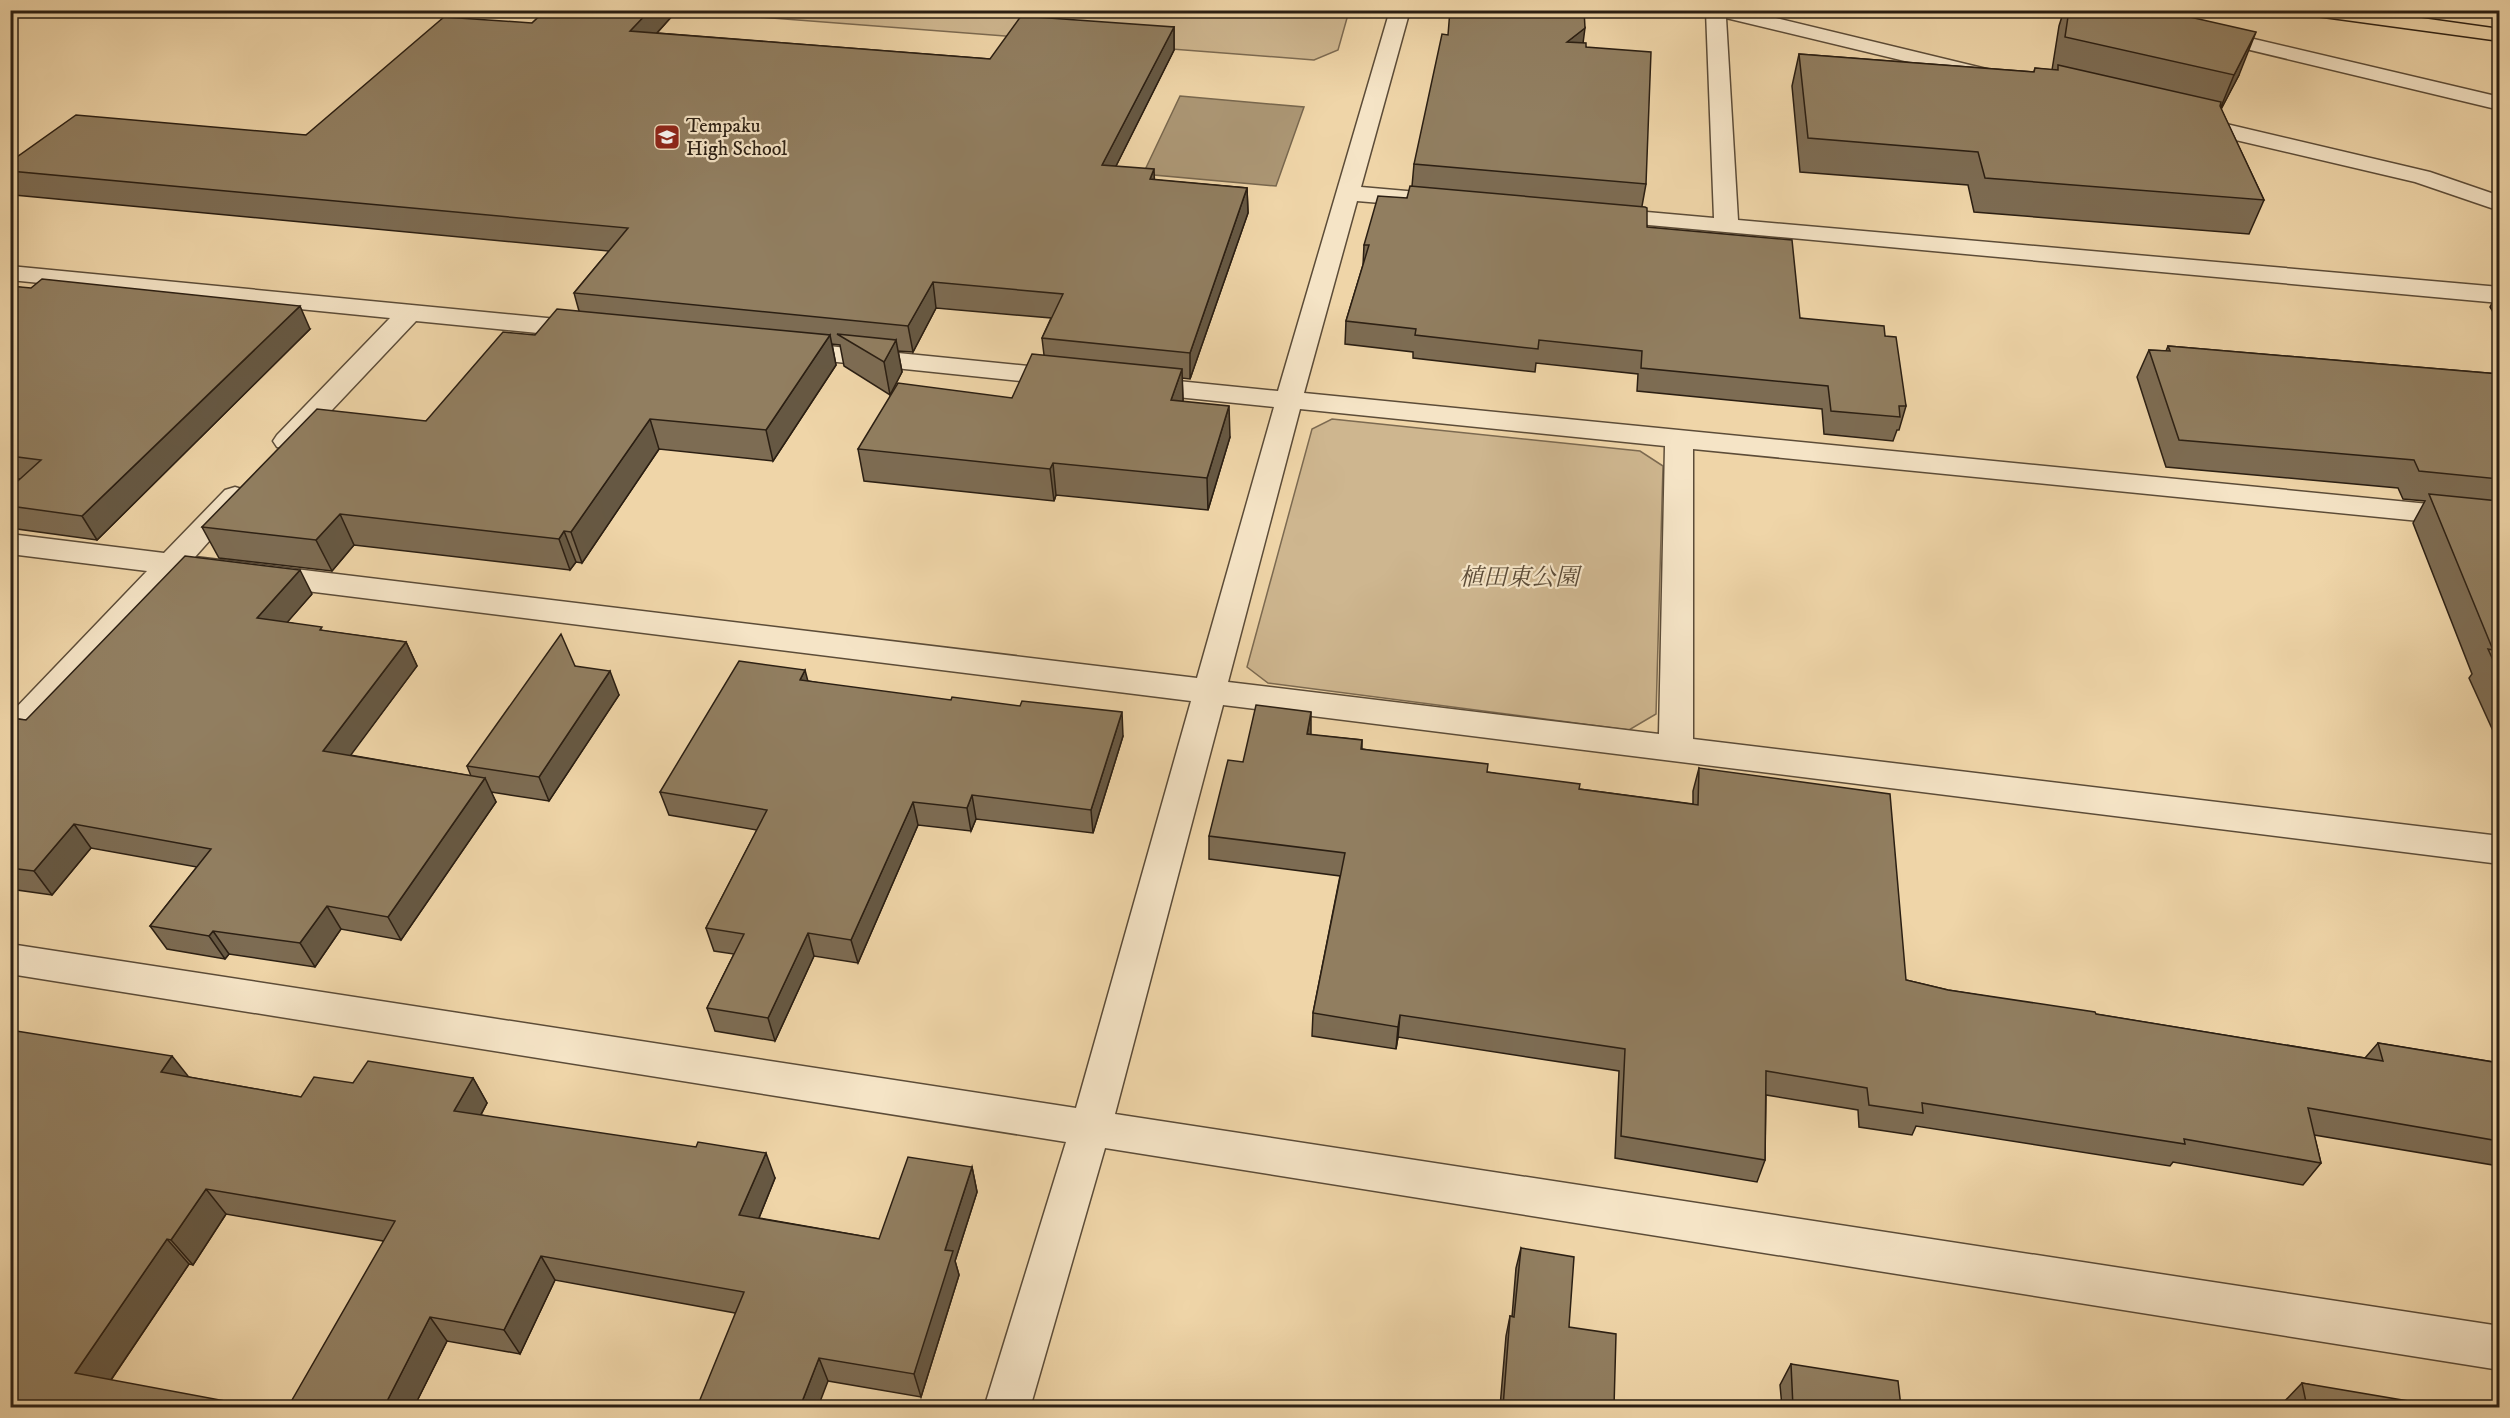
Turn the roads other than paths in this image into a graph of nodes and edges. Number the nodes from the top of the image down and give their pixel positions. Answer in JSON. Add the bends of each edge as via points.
{"nodes":[{"id":1,"x":1400,"y":10,"type":"edge"},
{"id":2,"x":1716,"y":10,"type":"edge"},
{"id":3,"x":2316,"y":10,"type":"edge"},
{"id":4,"x":2185,"y":29,"type":"edge"},
{"id":5,"x":2499,"y":35,"type":"edge"},
{"id":6,"x":2017,"y":81,"type":"edge"},
{"id":7,"x":2499,"y":104,"type":"edge"},
{"id":8,"x":2167,"y":117,"type":"edge"},
{"id":9,"x":1348,"y":193,"type":"junction"},
{"id":10,"x":2499,"y":204,"type":"edge"},
{"id":11,"x":1478,"y":205,"type":"edge"},
{"id":12,"x":1584,"y":214,"type":"edge"},
{"id":13,"x":1726,"y":226,"type":"junction"},
{"id":14,"x":10,"y":273,"type":"edge"},
{"id":15,"x":2499,"y":295,"type":"edge"},
{"id":16,"x":409,"y":313,"type":"junction"},
{"id":17,"x":611,"y":333,"type":"edge"},
{"id":18,"x":766,"y":348,"type":"edge"},
{"id":19,"x":1289,"y":400,"type":"junction"},
{"id":20,"x":1679,"y":439,"type":"junction"},
{"id":21,"x":2499,"y":520,"type":"edge"},
{"id":22,"x":10,"y":544,"type":"edge"},
{"id":23,"x":171,"y":564,"type":"junction"},
{"id":24,"x":1210,"y":691,"type":"junction"},
{"id":25,"x":10,"y":735,"type":"edge"},
{"id":26,"x":1676,"y":748,"type":"junction"},
{"id":27,"x":2499,"y":849,"type":"edge"},
{"id":28,"x":10,"y":959,"type":"edge"},
{"id":29,"x":1091,"y":1127,"type":"junction"},
{"id":30,"x":2499,"y":1347,"type":"edge"},
{"id":31,"x":1007,"y":1407,"type":"edge"}],
"edges":[{"from":1,"to":9,"type":"street"},
{"from":2,"to":6,"type":"street"},
{"from":2,"to":13,"type":"street"},
{"from":3,"to":5,"type":"highway"},
{"from":4,"to":7,"type":"street"},
{"from":8,"to":10,"type":"street","via":[[2422,177]]},
{"from":9,"to":11,"type":"street"},
{"from":9,"to":19,"type":"street"},
{"from":12,"to":13,"type":"street"},
{"from":13,"to":15,"type":"street"},
{"from":14,"to":16,"type":"street"},
{"from":16,"to":17,"type":"street"},
{"from":16,"to":23,"type":"street"},
{"from":18,"to":19,"type":"street"},
{"from":19,"to":20,"type":"street"},
{"from":19,"to":24,"type":"street"},
{"from":20,"to":21,"type":"street"},
{"from":20,"to":26,"type":"street"},
{"from":22,"to":23,"type":"street"},
{"from":23,"to":24,"type":"street"},
{"from":23,"to":25,"type":"street"},
{"from":24,"to":26,"type":"street"},
{"from":24,"to":29,"type":"street"},
{"from":26,"to":27,"type":"street"},
{"from":28,"to":29,"type":"street"},
{"from":29,"to":30,"type":"street"},
{"from":29,"to":31,"type":"street"}]}
